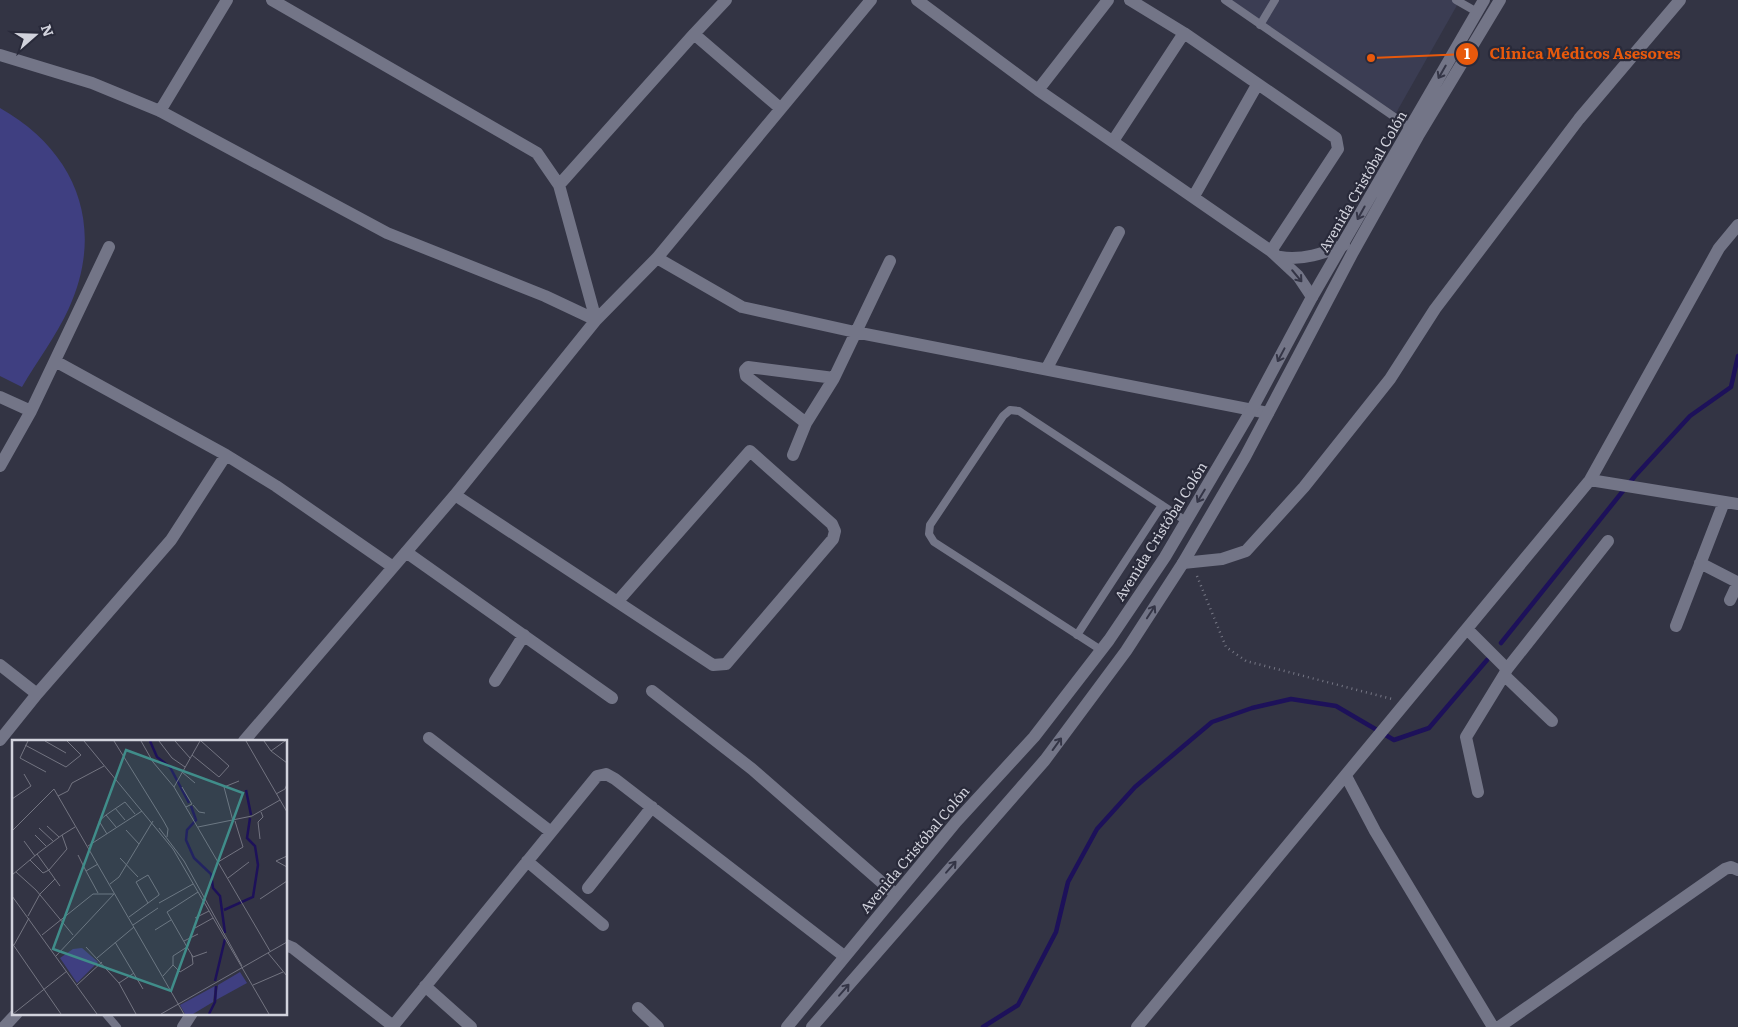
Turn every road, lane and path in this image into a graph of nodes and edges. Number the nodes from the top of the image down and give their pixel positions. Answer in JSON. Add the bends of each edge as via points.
{"nodes":[{"id":1,"x":226,"y":0,"type":"edge"},
{"id":2,"x":272,"y":0,"type":"edge"},
{"id":3,"x":726,"y":0,"type":"edge"},
{"id":4,"x":871,"y":0,"type":"edge"},
{"id":5,"x":917,"y":0,"type":"edge"},
{"id":6,"x":1108,"y":0,"type":"edge"},
{"id":7,"x":1130,"y":0,"type":"edge"},
{"id":8,"x":1225,"y":0,"type":"edge"},
{"id":9,"x":1275,"y":0,"type":"edge"},
{"id":10,"x":1456,"y":0,"type":"edge"},
{"id":11,"x":1484,"y":0,"type":"edge"},
{"id":12,"x":1500,"y":0,"type":"edge"},
{"id":13,"x":1680,"y":0,"type":"edge"},
{"id":14,"x":1477,"y":12,"type":"junction"},
{"id":15,"x":1260,"y":25,"type":"junction"},
{"id":16,"x":1184,"y":33,"type":"junction"},
{"id":17,"x":694,"y":34,"type":"junction"},
{"id":18,"x":0,"y":55,"type":"edge"},
{"id":19,"x":1258,"y":85,"type":"junction"},
{"id":20,"x":1038,"y":90,"type":"junction"},
{"id":21,"x":780,"y":108,"type":"junction"},
{"id":22,"x":160,"y":111,"type":"junction"},
{"id":23,"x":1410,"y":127,"type":"junction"},
{"id":24,"x":1113,"y":141,"type":"junction"},
{"id":25,"x":559,"y":185,"type":"junction"},
{"id":26,"x":1194,"y":196,"type":"junction"},
{"id":27,"x":1738,"y":225,"type":"edge"},
{"id":28,"x":1119,"y":232,"type":"dead end"},
{"id":29,"x":1344,"y":245,"type":"junction"},
{"id":30,"x":109,"y":247,"type":"dead end"},
{"id":31,"x":1276,"y":254,"type":"junction"},
{"id":32,"x":657,"y":258,"type":"junction"},
{"id":33,"x":890,"y":261,"type":"dead end"},
{"id":34,"x":1312,"y":298,"type":"junction"},
{"id":35,"x":596,"y":320,"type":"junction"},
{"id":36,"x":855,"y":332,"type":"junction"},
{"id":37,"x":55,"y":361,"type":"junction"},
{"id":38,"x":1047,"y":368,"type":"junction"},
{"id":39,"x":834,"y":378,"type":"junction"},
{"id":40,"x":0,"y":397,"type":"edge"},
{"id":41,"x":1252,"y":409,"type":"junction"},
{"id":42,"x":31,"y":411,"type":"junction"},
{"id":43,"x":1268,"y":413,"type":"junction"},
{"id":44,"x":806,"y":423,"type":"junction"},
{"id":45,"x":226,"y":455,"type":"junction"},
{"id":46,"x":793,"y":455,"type":"dead end"},
{"id":47,"x":0,"y":466,"type":"edge"},
{"id":48,"x":1590,"y":480,"type":"junction"},
{"id":49,"x":455,"y":495,"type":"junction"},
{"id":50,"x":1724,"y":502,"type":"junction"},
{"id":51,"x":1738,"y":504,"type":"edge"},
{"id":52,"x":1162,"y":505,"type":"junction"},
{"id":53,"x":1186,"y":521,"type":"junction"},
{"id":54,"x":1608,"y":541,"type":"dead end"},
{"id":55,"x":406,"y":552,"type":"junction"},
{"id":56,"x":1188,"y":563,"type":"junction"},
{"id":57,"x":1700,"y":563,"type":"junction"},
{"id":58,"x":393,"y":567,"type":"junction"},
{"id":59,"x":1730,"y":600,"type":"dead end"},
{"id":60,"x":618,"y":601,"type":"junction"},
{"id":61,"x":1676,"y":626,"type":"dead end"},
{"id":62,"x":1467,"y":629,"type":"junction"},
{"id":63,"x":524,"y":635,"type":"junction"},
{"id":64,"x":1077,"y":635,"type":"junction"},
{"id":65,"x":1101,"y":650,"type":"junction"},
{"id":66,"x":0,"y":665,"type":"edge"},
{"id":67,"x":1505,"y":672,"type":"junction"},
{"id":68,"x":495,"y":681,"type":"dead end"},
{"id":69,"x":652,"y":692,"type":"dead end"},
{"id":70,"x":37,"y":694,"type":"junction"},
{"id":71,"x":612,"y":698,"type":"dead end"},
{"id":72,"x":1406,"y":702,"type":"junction"},
{"id":73,"x":1552,"y":721,"type":"dead end"},
{"id":74,"x":429,"y":738,"type":"dead end"},
{"id":75,"x":0,"y":740,"type":"edge"},
{"id":76,"x":245,"y":740,"type":"edge"},
{"id":77,"x":1346,"y":776,"type":"junction"},
{"id":78,"x":1478,"y":792,"type":"dead end"},
{"id":79,"x":652,"y":807,"type":"junction"},
{"id":80,"x":551,"y":832,"type":"junction"},
{"id":81,"x":527,"y":861,"type":"junction"},
{"id":82,"x":1738,"y":870,"type":"edge"},
{"id":83,"x":588,"y":888,"type":"dead end"},
{"id":84,"x":895,"y":894,"type":"junction"},
{"id":85,"x":603,"y":924,"type":"dead end"},
{"id":86,"x":288,"y":946,"type":"edge"},
{"id":87,"x":844,"y":956,"type":"junction"},
{"id":88,"x":425,"y":986,"type":"junction"},
{"id":89,"x":638,"y":1008,"type":"dead end"},
{"id":90,"x":16,"y":1014,"type":"edge"},
{"id":91,"x":106,"y":1014,"type":"edge"},
{"id":92,"x":191,"y":1014,"type":"edge"},
{"id":93,"x":392,"y":1026,"type":"edge"},
{"id":94,"x":4,"y":1027,"type":"edge"},
{"id":95,"x":118,"y":1027,"type":"edge"},
{"id":96,"x":183,"y":1027,"type":"edge"},
{"id":97,"x":471,"y":1027,"type":"edge"},
{"id":98,"x":658,"y":1027,"type":"edge"},
{"id":99,"x":787,"y":1027,"type":"edge"},
{"id":100,"x":812,"y":1027,"type":"edge"},
{"id":101,"x":1137,"y":1027,"type":"edge"},
{"id":102,"x":1493,"y":1027,"type":"edge"},
{"id":103,"x":1499,"y":1027,"type":"edge"}],
"edges":[{"from":1,"to":22,"type":"street"},
{"from":2,"to":25,"type":"street","via":[[537,154]]},
{"from":3,"to":17,"type":"street"},
{"from":4,"to":21,"type":"street"},
{"from":5,"to":20,"type":"street"},
{"from":6,"to":20,"type":"street"},
{"from":7,"to":16,"type":"street"},
{"from":8,"to":15,"type":"lane"},
{"from":9,"to":15,"type":"lane"},
{"from":10,"to":14,"type":"lane"},
{"from":11,"to":14,"type":"street","name":"Avenida Cristóbal Colón"},
{"from":12,"to":43,"type":"street","name":"Avenida Cristóbal Colón","via":[[1418,136]]},
{"from":13,"to":56,"type":"street","via":[[1579,119],[1435,309],[1390,379],[1304,487],[1246,551],[1222,559]]},
{"from":14,"to":23,"type":"street","name":"Avenida Cristóbal Colón","one_way":true},
{"from":15,"to":23,"type":"lane"},
{"from":16,"to":19,"type":"street"},
{"from":16,"to":24,"type":"street"},
{"from":17,"to":21,"type":"street"},
{"from":17,"to":25,"type":"street"},
{"from":18,"to":22,"type":"street","via":[[92,83]]},
{"from":19,"to":26,"type":"street"},
{"from":19,"to":31,"type":"street","via":[[1336,138],[1338,143],[1338,149]]},
{"from":20,"to":24,"type":"street"},
{"from":21,"to":32,"type":"street"},
{"from":22,"to":35,"type":"street","via":[[387,233],[545,296]]},
{"from":23,"to":29,"type":"street","name":"Avenida Cristóbal Colón","one_way":true},
{"from":24,"to":26,"type":"street"},
{"from":25,"to":35,"type":"street"},
{"from":26,"to":31,"type":"street"},
{"from":27,"to":48,"type":"street","via":[[1719,248]]},
{"from":28,"to":38,"type":"street"},
{"from":29,"to":31,"type":"street","via":[[1312,256],[1290,259]]},
{"from":29,"to":34,"type":"street","name":"Avenida Cristóbal Colón"},
{"from":30,"to":37,"type":"street"},
{"from":31,"to":34,"type":"street","one_way":true,"via":[[1298,276]]},
{"from":32,"to":35,"type":"street"},
{"from":32,"to":36,"type":"street","via":[[742,307]]},
{"from":33,"to":36,"type":"street"},
{"from":34,"to":41,"type":"street","name":"Avenida Cristóbal Colón","one_way":true},
{"from":35,"to":49,"type":"street"},
{"from":36,"to":38,"type":"street"},
{"from":36,"to":39,"type":"street"},
{"from":37,"to":42,"type":"street"},
{"from":37,"to":45,"type":"street"},
{"from":38,"to":41,"type":"street"},
{"from":39,"to":44,"type":"street"},
{"from":39,"to":44,"type":"street","via":[[745,370],[746,376]]},
{"from":40,"to":42,"type":"street"},
{"from":41,"to":43,"type":"street"},
{"from":41,"to":53,"type":"street","name":"Avenida Cristóbal Colón","one_way":true},
{"from":42,"to":47,"type":"street"},
{"from":43,"to":56,"type":"street","name":"Avenida Cristóbal Colón"},
{"from":44,"to":46,"type":"street"},
{"from":45,"to":58,"type":"street"},
{"from":45,"to":70,"type":"street","via":[[171,540]]},
{"from":48,"to":50,"type":"street"},
{"from":48,"to":62,"type":"street"},
{"from":49,"to":55,"type":"street"},
{"from":49,"to":60,"type":"street"},
{"from":50,"to":51,"type":"street"},
{"from":50,"to":57,"type":"street"},
{"from":52,"to":53,"type":"lane"},
{"from":52,"to":64,"type":"lane"},
{"from":52,"to":64,"type":"lane","via":[[1019,411],[1010,410],[930,526],[928,534],[934,542]]},
{"from":53,"to":65,"type":"street","name":"Avenida Cristóbal Colón"},
{"from":54,"to":67,"type":"street"},
{"from":55,"to":58,"type":"street"},
{"from":55,"to":63,"type":"street"},
{"from":56,"to":72,"type":"path","via":[[1226,647],[1246,661]]},
{"from":100,"to":56,"type":"street","name":"Avenida Cristóbal Colón","one_way":true,"via":[[1045,760]]},
{"from":57,"to":59,"type":"street","via":[[1735,581],[1737,586]]},
{"from":57,"to":61,"type":"street"},
{"from":58,"to":76,"type":"street"},
{"from":60,"to":60,"type":"street","via":[[750,451],[832,524],[835,532],[833,539],[726,664],[720,666],[713,665]]},
{"from":62,"to":67,"type":"street"},
{"from":62,"to":72,"type":"street"},
{"from":63,"to":68,"type":"street"},
{"from":63,"to":71,"type":"street"},
{"from":64,"to":65,"type":"lane"},
{"from":65,"to":84,"type":"street","name":"Avenida Cristóbal Colón","via":[[1034,736]]},
{"from":66,"to":70,"type":"street"},
{"from":67,"to":73,"type":"street"},
{"from":67,"to":78,"type":"street","via":[[1466,737]]},
{"from":69,"to":84,"type":"street","via":[[752,768]]},
{"from":70,"to":75,"type":"street"},
{"from":72,"to":77,"type":"street"},
{"from":74,"to":80,"type":"street"},
{"from":77,"to":101,"type":"street"},
{"from":77,"to":102,"type":"street","via":[[1375,831]]},
{"from":79,"to":80,"type":"street","via":[[615,778],[606,774],[597,776]]},
{"from":79,"to":83,"type":"street"},
{"from":79,"to":87,"type":"street"},
{"from":80,"to":81,"type":"street"},
{"from":81,"to":85,"type":"street"},
{"from":81,"to":88,"type":"street"},
{"from":82,"to":103,"type":"street","via":[[1725,869]]},
{"from":84,"to":87,"type":"street","name":"Avenida Cristóbal Colón"},
{"from":86,"to":93,"type":"street"},
{"from":87,"to":99,"type":"street","name":"Avenida Cristóbal Colón"},
{"from":88,"to":93,"type":"street"},
{"from":88,"to":97,"type":"street"},
{"from":89,"to":98,"type":"street"},
{"from":90,"to":94,"type":"street"},
{"from":91,"to":95,"type":"lane"},
{"from":92,"to":96,"type":"street"}]}
